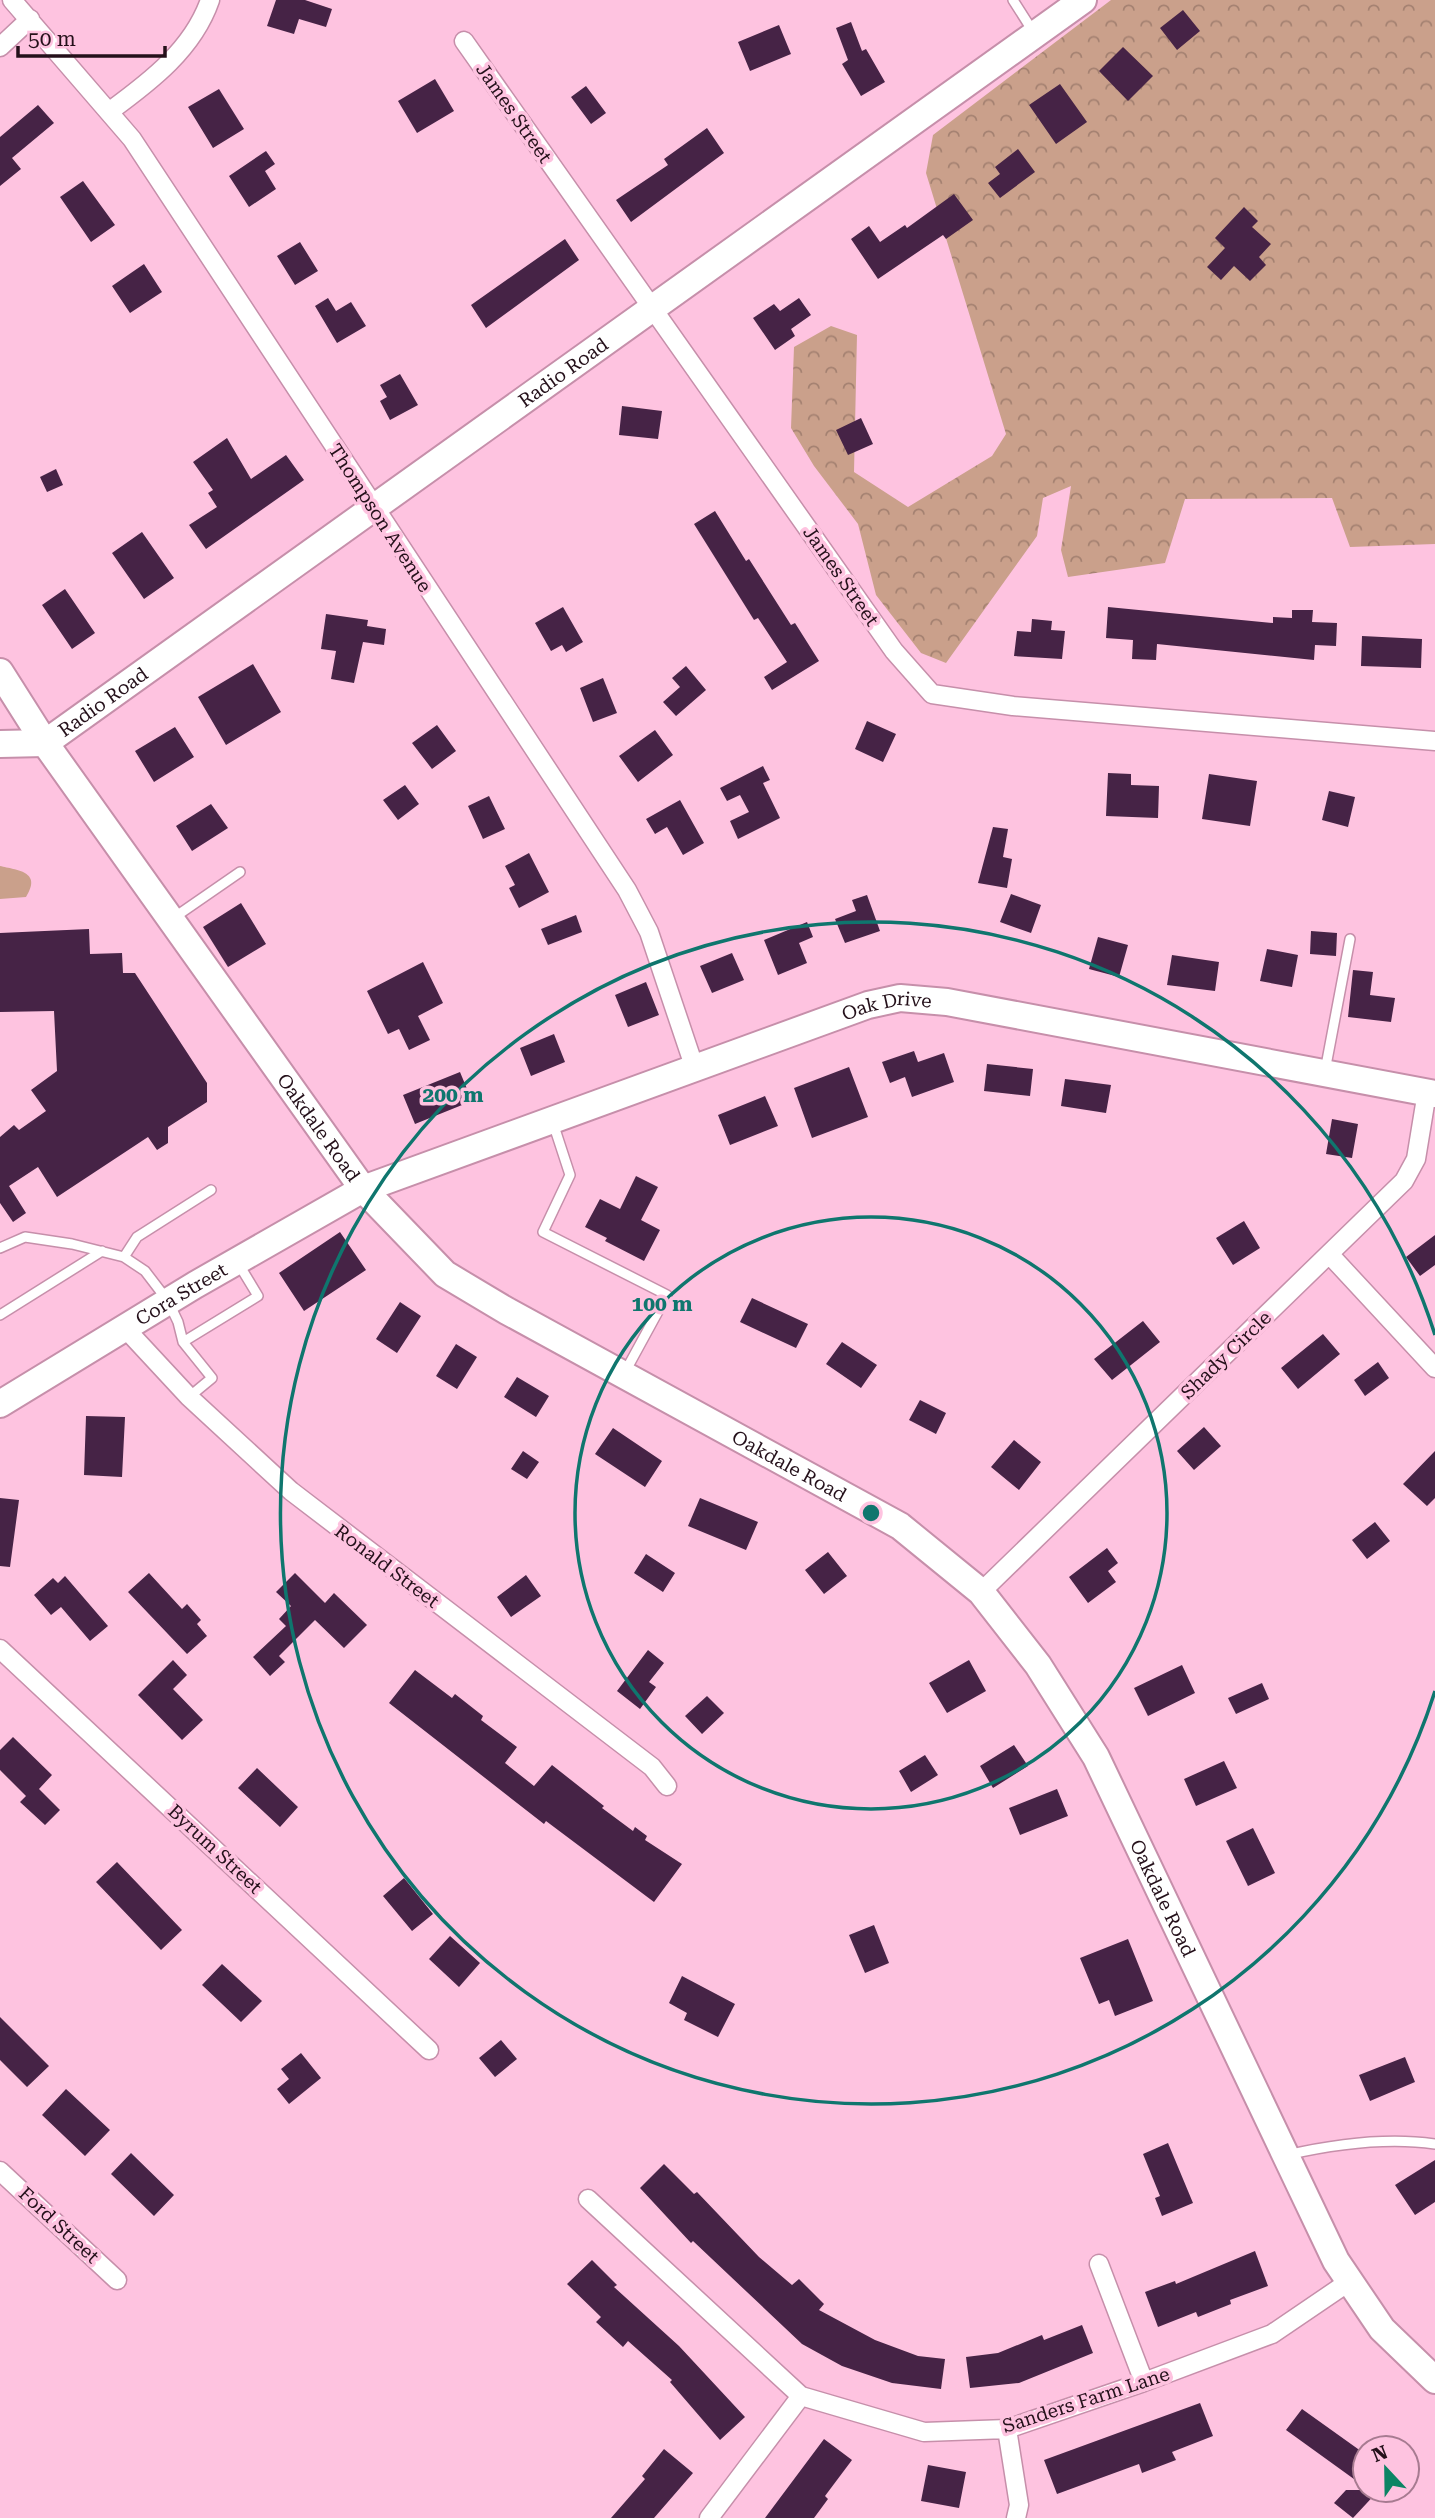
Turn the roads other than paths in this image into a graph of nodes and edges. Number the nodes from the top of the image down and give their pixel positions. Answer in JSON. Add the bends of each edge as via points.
{"nodes":[{"id":1,"x":12,"y":0,"type":"edge"},
{"id":2,"x":211,"y":0,"type":"edge"},
{"id":3,"x":1013,"y":0,"type":"edge"},
{"id":4,"x":1083,"y":0,"type":"edge"},
{"id":5,"x":30,"y":19,"type":"junction"},
{"id":6,"x":1035,"y":34,"type":"junction"},
{"id":7,"x":464,"y":41,"type":"dead end"},
{"id":8,"x":0,"y":47,"type":"edge"},
{"id":9,"x":110,"y":111,"type":"junction"},
{"id":10,"x":652,"y":309,"type":"junction"},
{"id":11,"x":373,"y":508,"type":"junction"},
{"id":12,"x":0,"y":672,"type":"edge"},
{"id":13,"x":1435,"y":741,"type":"edge"},
{"id":14,"x":45,"y":743,"type":"junction"},
{"id":15,"x":0,"y":744,"type":"edge"},
{"id":16,"x":240,"y":872,"type":"dead end"},
{"id":17,"x":171,"y":920,"type":"junction"},
{"id":18,"x":1350,"y":939,"type":"dead end"},
{"id":19,"x":694,"y":1066,"type":"junction"},
{"id":20,"x":1324,"y":1073,"type":"junction"},
{"id":21,"x":1431,"y":1093,"type":"edge"},
{"id":22,"x":551,"y":1118,"type":"junction"},
{"id":23,"x":363,"y":1189,"type":"junction"},
{"id":24,"x":211,"y":1190,"type":"dead end"},
{"id":25,"x":0,"y":1248,"type":"edge"},
{"id":26,"x":102,"y":1251,"type":"junction"},
{"id":27,"x":1330,"y":1255,"type":"junction"},
{"id":28,"x":124,"y":1257,"type":"junction"},
{"id":29,"x":237,"y":1261,"type":"junction"},
{"id":30,"x":168,"y":1301,"type":"junction"},
{"id":31,"x":0,"y":1315,"type":"edge"},
{"id":32,"x":124,"y":1327,"type":"junction"},
{"id":33,"x":183,"y":1342,"type":"junction"},
{"id":34,"x":1435,"y":1368,"type":"edge"},
{"id":35,"x":624,"y":1373,"type":"junction"},
{"id":36,"x":189,"y":1397,"type":"junction"},
{"id":37,"x":0,"y":1404,"type":"edge"},
{"id":38,"x":981,"y":1592,"type":"junction"},
{"id":39,"x":0,"y":1649,"type":"edge"},
{"id":40,"x":667,"y":1786,"type":"dead end"},
{"id":41,"x":429,"y":2050,"type":"dead end"},
{"id":42,"x":1435,"y":2144,"type":"edge"},
{"id":43,"x":1286,"y":2156,"type":"junction"},
{"id":44,"x":0,"y":2171,"type":"edge"},
{"id":45,"x":588,"y":2199,"type":"dead end"},
{"id":46,"x":1100,"y":2264,"type":"dead end"},
{"id":47,"x":117,"y":2280,"type":"dead end"},
{"id":48,"x":1349,"y":2281,"type":"junction"},
{"id":49,"x":1435,"y":2379,"type":"edge"},
{"id":50,"x":1144,"y":2382,"type":"junction"},
{"id":51,"x":801,"y":2396,"type":"junction"},
{"id":52,"x":1007,"y":2429,"type":"junction"},
{"id":53,"x":709,"y":2518,"type":"edge"},
{"id":54,"x":1016,"y":2518,"type":"edge"}],
"edges":[{"from":1,"to":5,"type":"street","name":"Thompson Avenue"},
{"from":2,"to":9,"type":"street","via":[[184,48]]},
{"from":3,"to":6,"type":"lane"},
{"from":4,"to":6,"type":"street","name":"Radio Road"},
{"from":5,"to":8,"type":"street"},
{"from":5,"to":9,"type":"street","name":"Thompson Avenue"},
{"from":6,"to":10,"type":"street","name":"Radio Road"},
{"from":7,"to":10,"type":"street","name":"James Street"},
{"from":9,"to":11,"type":"street","name":"Thompson Avenue"},
{"from":10,"to":11,"type":"street","name":"Radio Road"},
{"from":10,"to":13,"type":"street","name":"James Street","via":[[894,650],[932,694],[1013,706]]},
{"from":11,"to":14,"type":"street","name":"Radio Road"},
{"from":11,"to":19,"type":"street","name":"Thompson Avenue","via":[[627,890],[649,932]]},
{"from":12,"to":14,"type":"street","name":"Oakdale Road"},
{"from":14,"to":15,"type":"street"},
{"from":14,"to":17,"type":"street","name":"Oakdale Road"},
{"from":16,"to":17,"type":"lane"},
{"from":17,"to":23,"type":"street","name":"Oakdale Road"},
{"from":18,"to":20,"type":"lane"},
{"from":19,"to":20,"type":"street","name":"Oak Drive","via":[[868,1005],[911,998]]},
{"from":19,"to":22,"type":"street","name":"Oak Drive"},
{"from":20,"to":21,"type":"street","name":"Oak Drive"},
{"from":21,"to":27,"type":"street","name":"Shady Circle","via":[[1413,1167]]},
{"from":22,"to":23,"type":"street","name":"Oak Drive"},
{"from":22,"to":35,"type":"lane","via":[[570,1175],[543,1232],[667,1295]]},
{"from":23,"to":29,"type":"street","name":"Cora Street"},
{"from":23,"to":35,"type":"street","name":"Oakdale Road","via":[[445,1274]]},
{"from":24,"to":28,"type":"lane","via":[[137,1237]]},
{"from":25,"to":26,"type":"lane","via":[[25,1237]]},
{"from":26,"to":28,"type":"lane"},
{"from":26,"to":31,"type":"lane"},
{"from":27,"to":34,"type":"street"},
{"from":27,"to":38,"type":"street","name":"Shady Circle"},
{"from":28,"to":30,"type":"lane","via":[[145,1271]]},
{"from":29,"to":30,"type":"street","name":"Cora Street"},
{"from":29,"to":33,"type":"lane","via":[[258,1296]]},
{"from":30,"to":32,"type":"street","name":"Cora Street"},
{"from":30,"to":33,"type":"lane"},
{"from":32,"to":36,"type":"street","name":"Ronald Street"},
{"from":32,"to":37,"type":"street","name":"Cora Street"},
{"from":33,"to":36,"type":"lane","via":[[212,1378]]},
{"from":35,"to":38,"type":"street","name":"Oakdale Road","via":[[900,1526]]},
{"from":36,"to":40,"type":"street","name":"Ronald Street","via":[[327,1521],[652,1767]]},
{"from":38,"to":43,"type":"street","name":"Oakdale Road","via":[[1038,1665],[1096,1757]]},
{"from":39,"to":41,"type":"street","name":"Byrum Street"},
{"from":42,"to":43,"type":"lane","via":[[1409,2140],[1329,2146]]},
{"from":43,"to":48,"type":"street","name":"Oakdale Road"},
{"from":44,"to":47,"type":"street","name":"Ford Street"},
{"from":45,"to":51,"type":"street","name":"Sanders Farm Lane"},
{"from":46,"to":50,"type":"street"},
{"from":48,"to":49,"type":"street","name":"Oakdale Road","via":[[1382,2329]]},
{"from":48,"to":50,"type":"street","name":"Sanders Farm Lane","via":[[1272,2334]]},
{"from":50,"to":52,"type":"street","name":"Sanders Farm Lane"},
{"from":51,"to":52,"type":"street","name":"Sanders Farm Lane","via":[[924,2432]]},
{"from":51,"to":53,"type":"street"},
{"from":52,"to":54,"type":"street","via":[[1019,2505]]}]}
